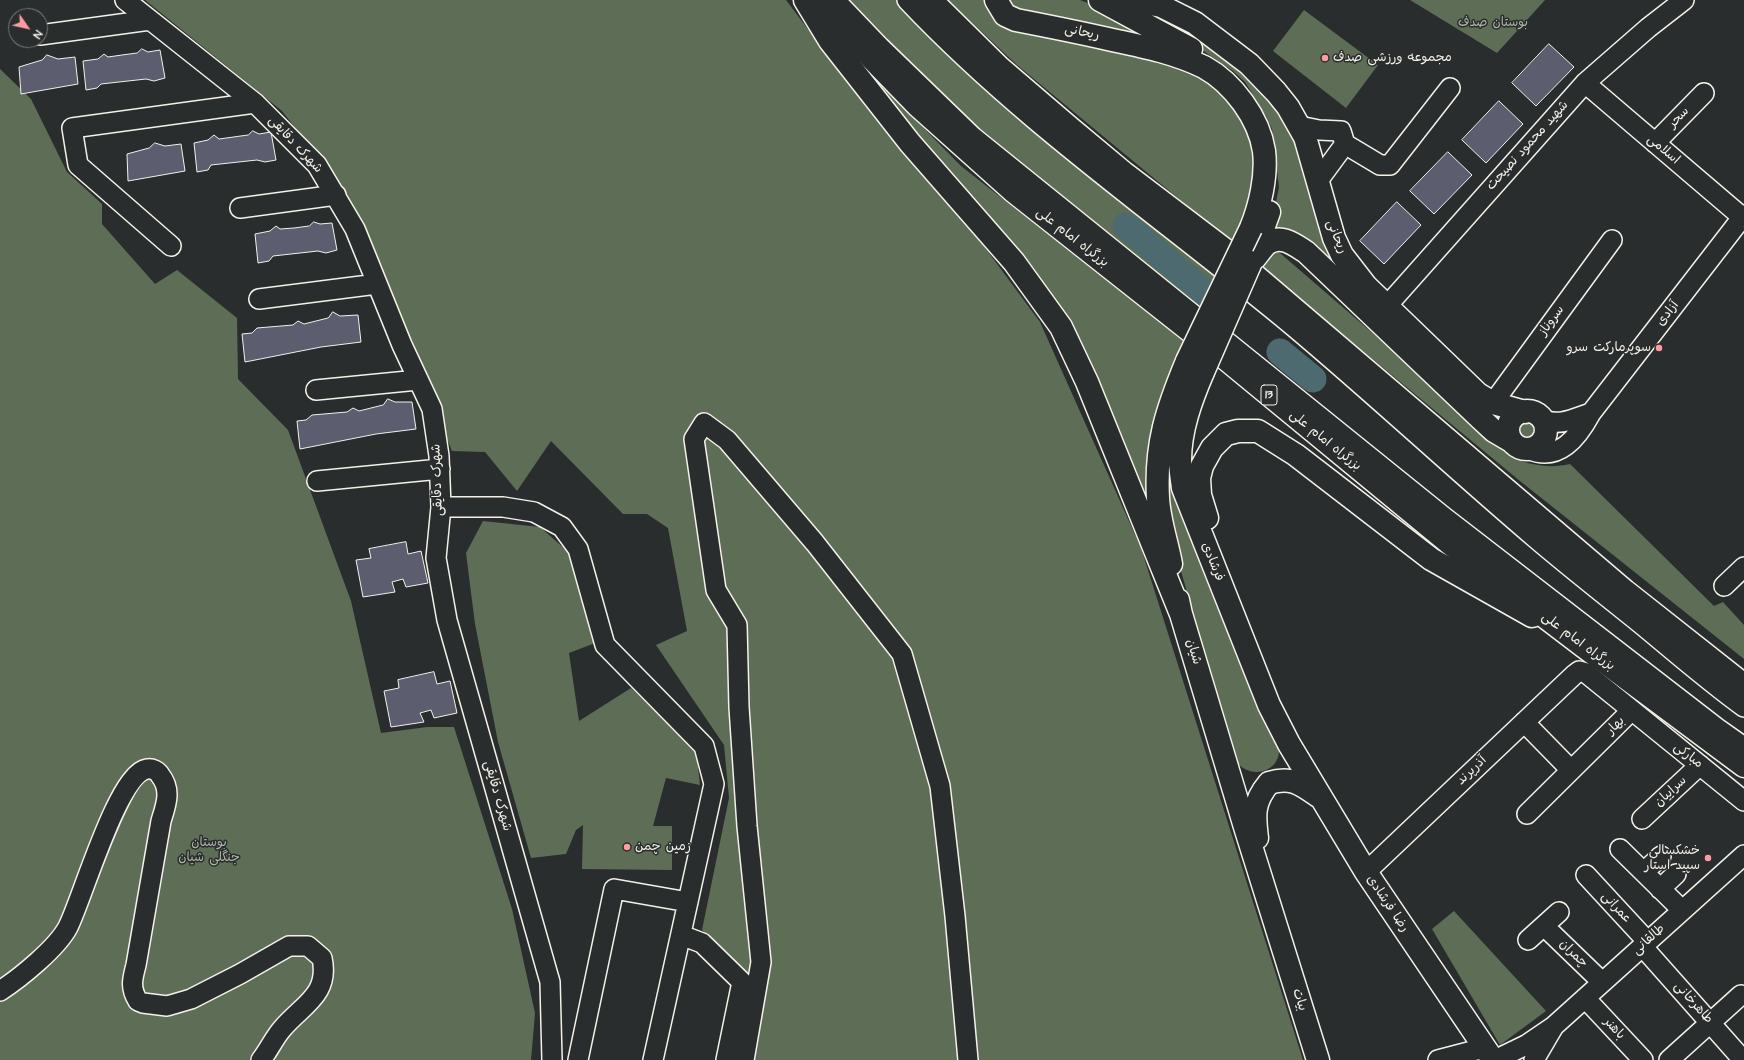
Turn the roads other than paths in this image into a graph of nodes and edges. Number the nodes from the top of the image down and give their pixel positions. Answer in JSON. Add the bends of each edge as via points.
{"nodes":[{"id":1,"x":124,"y":0,"type":"edge"},
{"id":2,"x":805,"y":0,"type":"edge"},
{"id":3,"x":815,"y":0,"type":"edge"},
{"id":4,"x":835,"y":0,"type":"edge"},
{"id":5,"x":907,"y":0,"type":"edge"},
{"id":6,"x":931,"y":0,"type":"edge"},
{"id":7,"x":996,"y":0,"type":"edge"},
{"id":8,"x":1100,"y":0,"type":"edge"},
{"id":9,"x":1130,"y":0,"type":"edge"},
{"id":10,"x":1164,"y":0,"type":"edge"},
{"id":11,"x":1684,"y":0,"type":"edge"},
{"id":12,"x":150,"y":20,"type":"junction"},
{"id":13,"x":1195,"y":23,"type":"junction"},
{"id":14,"x":48,"y":34,"type":"edge"},
{"id":15,"x":1585,"y":82,"type":"junction"},
{"id":16,"x":1450,"y":88,"type":"dead end"},
{"id":17,"x":1704,"y":93,"type":"dead end"},
{"id":18,"x":255,"y":103,"type":"junction"},
{"id":19,"x":1299,"y":126,"type":"junction"},
{"id":20,"x":1655,"y":143,"type":"junction"},
{"id":21,"x":1345,"y":144,"type":"junction"},
{"id":22,"x":1317,"y":182,"type":"junction"},
{"id":23,"x":336,"y":195,"type":"junction"},
{"id":24,"x":240,"y":208,"type":"dead end"},
{"id":25,"x":1743,"y":216,"type":"edge"},
{"id":26,"x":1612,"y":240,"type":"dead end"},
{"id":27,"x":171,"y":246,"type":"dead end"},
{"id":28,"x":1252,"y":262,"type":"junction"},
{"id":29,"x":377,"y":284,"type":"junction"},
{"id":30,"x":258,"y":299,"type":"dead end"},
{"id":31,"x":1386,"y":306,"type":"junction"},
{"id":32,"x":1195,"y":367,"type":"junction"},
{"id":33,"x":418,"y":380,"type":"junction"},
{"id":34,"x":316,"y":390,"type":"dead end"},
{"id":35,"x":1493,"y":403,"type":"junction"},
{"id":36,"x":1591,"y":413,"type":"junction"},
{"id":37,"x":1534,"y":416,"type":"junction"},
{"id":38,"x":1520,"y":445,"type":"junction"},
{"id":39,"x":440,"y":469,"type":"junction"},
{"id":40,"x":317,"y":481,"type":"dead end"},
{"id":41,"x":441,"y":507,"type":"junction"},
{"id":42,"x":1744,"y":567,"type":"edge"},
{"id":43,"x":1724,"y":586,"type":"dead end"},
{"id":44,"x":1181,"y":614,"type":"junction"},
{"id":45,"x":1234,"y":615,"type":"junction"},
{"id":46,"x":1583,"y":646,"type":"junction"},
{"id":47,"x":1580,"y":671,"type":"joint"},
{"id":48,"x":1744,"y":686,"type":"edge"},
{"id":49,"x":1744,"y":707,"type":"edge"},
{"id":50,"x":1631,"y":711,"type":"junction"},
{"id":51,"x":1524,"y":722,"type":"junction"},
{"id":52,"x":1289,"y":744,"type":"junction"},
{"id":53,"x":1744,"y":747,"type":"edge"},
{"id":54,"x":1700,"y":766,"type":"junction"},
{"id":55,"x":1744,"y":766,"type":"edge"},
{"id":56,"x":1571,"y":770,"type":"junction"},
{"id":57,"x":1229,"y":771,"type":"junction"},
{"id":58,"x":1269,"y":783,"type":"junction"},
{"id":59,"x":1324,"y":800,"type":"junction"},
{"id":60,"x":1744,"y":801,"type":"edge"},
{"id":61,"x":1527,"y":814,"type":"dead end"},
{"id":62,"x":1642,"y":819,"type":"dead end"},
{"id":63,"x":1620,"y":849,"type":"dead end"},
{"id":64,"x":1744,"y":854,"type":"edge"},
{"id":65,"x":1660,"y":856,"type":"dead end"},
{"id":66,"x":1366,"y":872,"type":"junction"},
{"id":67,"x":1644,"y":872,"type":"junction"},
{"id":68,"x":1676,"y":874,"type":"dead end"},
{"id":69,"x":1586,"y":875,"type":"dead end"},
{"id":70,"x":1660,"y":889,"type":"junction"},
{"id":71,"x":688,"y":902,"type":"junction"},
{"id":72,"x":1682,"y":910,"type":"junction"},
{"id":73,"x":1559,"y":912,"type":"dead end"},
{"id":74,"x":1544,"y":926,"type":"junction"},
{"id":75,"x":681,"y":935,"type":"junction"},
{"id":76,"x":1279,"y":939,"type":"junction"},
{"id":77,"x":1528,"y":940,"type":"dead end"},
{"id":78,"x":1645,"y":944,"type":"junction"},
{"id":79,"x":1602,"y":982,"type":"junction"},
{"id":80,"x":0,"y":991,"type":"edge"},
{"id":81,"x":1741,"y":995,"type":"dead end"},
{"id":82,"x":1586,"y":998,"type":"junction"},
{"id":83,"x":1710,"y":1023,"type":"junction"},
{"id":84,"x":1554,"y":1026,"type":"junction"},
{"id":85,"x":1490,"y":1056,"type":"edge"},
{"id":86,"x":261,"y":1060,"type":"edge"},
{"id":87,"x":552,"y":1060,"type":"edge"},
{"id":88,"x":578,"y":1060,"type":"edge"},
{"id":89,"x":652,"y":1060,"type":"edge"},
{"id":90,"x":726,"y":1060,"type":"edge"},
{"id":91,"x":744,"y":1060,"type":"edge"},
{"id":92,"x":968,"y":1060,"type":"edge"},
{"id":93,"x":1318,"y":1060,"type":"edge"},
{"id":94,"x":1438,"y":1060,"type":"edge"},
{"id":95,"x":1534,"y":1060,"type":"edge"},
{"id":96,"x":1642,"y":1060,"type":"edge"},
{"id":97,"x":1669,"y":1060,"type":"edge"},
{"id":98,"x":1743,"y":1060,"type":"edge"}],
"edges":[{"from":1,"to":12,"type":"street","name":"شهرک دقایقی"},
{"from":2,"to":44,"type":"main road","via":[[830,41],[910,143],[1014,262],[1061,327],[1087,382]]},
{"from":3,"to":46,"type":"main road","name":"بزرگراه امام علی","number":"13","via":[[918,106],[1013,191],[1227,360],[1465,556]]},
{"from":4,"to":53,"type":"street","via":[[978,142],[1444,518]]},
{"from":5,"to":49,"type":"street","via":[[1032,117],[1293,326],[1535,538]]},
{"from":6,"to":48,"type":"main road","via":[[999,67],[1057,117],[1224,250],[1625,591]]},
{"from":7,"to":32,"type":"main road","name":"ریحانی","bridge":true,"via":[[1005,14],[1016,20],[1163,50],[1204,68],[1223,80],[1250,113],[1264,152],[1256,216]]},
{"from":8,"to":28,"type":"main road","via":[[1212,59],[1240,83],[1254,102],[1268,128],[1274,164],[1274,184],[1272,204]]},
{"from":9,"to":13,"type":"main road","name":"ریحانی","via":[[1160,6]]},
{"from":10,"to":13,"type":"street","name":"ریحانی"},
{"from":11,"to":15,"type":"street","name":"شهید محمود نصیحت"},
{"from":12,"to":14,"type":"street"},
{"from":12,"to":18,"type":"street","name":"شهرک دقایقی"},
{"from":13,"to":19,"type":"main road","name":"ریحانی","via":[[1250,64],[1288,107]]},
{"from":15,"to":20,"type":"street","name":"اسلامی"},
{"from":15,"to":31,"type":"street","name":"شهید محمود نصیحت"},
{"from":16,"to":21,"type":"street","via":[[1390,165],[1380,165]]},
{"from":17,"to":20,"type":"street","name":"سحر"},
{"from":18,"to":23,"type":"street","name":"شهرک دقایقی","via":[[318,165]]},
{"from":18,"to":27,"type":"street","via":[[72,128],[78,166]]},
{"from":19,"to":21,"type":"street","via":[[1341,132]]},
{"from":19,"to":22,"type":"main road","name":"ریحانی","via":[[1305,138]]},
{"from":20,"to":25,"type":"street","name":"اسلامی"},
{"from":21,"to":22,"type":"street"},
{"from":22,"to":31,"type":"main road","name":"ریحانی","via":[[1334,238],[1342,255],[1366,286]]},
{"from":23,"to":24,"type":"street"},
{"from":23,"to":29,"type":"street","name":"شهرک دقایقی","via":[[355,229]]},
{"from":25,"to":36,"type":"street","name":"آزادی"},
{"from":26,"to":35,"type":"street","name":"سروناز"},
{"from":28,"to":32,"type":"main road","bridge":true},
{"from":28,"to":38,"type":"main road","via":[[1268,243],[1281,239],[1293,243],[1306,252],[1494,431]]},
{"from":29,"to":30,"type":"street"},
{"from":29,"to":33,"type":"street","name":"شهرک دقایقی"},
{"from":31,"to":35,"type":"main road","name":"ریحانی","via":[[1478,394]]},
{"from":32,"to":44,"type":"main road","name":"شیان","via":[[1174,392],[1164,423],[1158,470],[1161,519]]},
{"from":32,"to":45,"type":"main road","name":"فرشادی","via":[[1180,460],[1182,488]]},
{"from":33,"to":34,"type":"street"},
{"from":33,"to":39,"type":"street","name":"شهرک دقایقی","via":[[432,409]]},
{"from":35,"to":37,"type":"main road","name":"ریحانی"},
{"from":36,"to":37,"type":"street","via":[[1554,423]]},
{"from":36,"to":38,"type":"street","name":"آزادی","via":[[1582,430],[1559,450],[1548,453],[1534,452]]},
{"from":37,"to":38,"type":"main road","via":[[1513,417],[1510,422],[1508,429]]},
{"from":37,"to":38,"type":"main road","via":[[1545,425],[1545,436],[1539,446]]},
{"from":39,"to":40,"type":"street"},
{"from":39,"to":41,"type":"street","name":"شهرک دقایقی"},
{"from":41,"to":71,"type":"street","via":[[503,507],[534,512],[562,527],[578,549],[605,645],[704,746],[714,784]]},
{"from":41,"to":87,"type":"street","name":"شهرک دقایقی","via":[[436,558],[447,620],[550,982]]},
{"from":42,"to":43,"type":"street"},
{"from":44,"to":57,"type":"main road","name":"شیان"},
{"from":45,"to":46,"type":"main road","via":[[1224,569],[1200,495],[1199,478],[1202,466],[1212,448],[1226,434],[1258,431],[1296,455],[1431,559]]},
{"from":45,"to":52,"type":"main road","name":"فرشادی","via":[[1269,705]]},
{"from":46,"to":55,"type":"main road","name":"بزرگراه امام علی","number":"13"},
{"from":47,"to":50,"type":"street","name":"بهار","via":[[1586,673]]},
{"from":47,"to":51,"type":"street","name":"آذرپرند"},
{"from":50,"to":54,"type":"street","name":"مبارکی"},
{"from":50,"to":56,"type":"street","name":"بهار"},
{"from":51,"to":56,"type":"street"},
{"from":51,"to":66,"type":"street","name":"آذرپرند"},
{"from":52,"to":58,"type":"main road","via":[[1285,764]]},
{"from":52,"to":59,"type":"main road","name":"رضا فرشادی"},
{"from":54,"to":60,"type":"street","name":"مبارکی"},
{"from":54,"to":62,"type":"street","name":"سراییان"},
{"from":56,"to":61,"type":"street","name":"بهار"},
{"from":57,"to":58,"type":"main road","via":[[1244,784],[1257,786]]},
{"from":57,"to":76,"type":"main road","name":"شیان"},
{"from":58,"to":59,"type":"main road","via":[[1292,780]]},
{"from":58,"to":76,"type":"main road","via":[[1258,799],[1255,821]]},
{"from":59,"to":66,"type":"main road","name":"رضا فرشادی"},
{"from":63,"to":67,"type":"street"},
{"from":64,"to":72,"type":"street","name":"طالقانی"},
{"from":65,"to":67,"type":"street"},
{"from":66,"to":85,"type":"main road","name":"رضا فرشادی"},
{"from":67,"to":70,"type":"street"},
{"from":68,"to":70,"type":"street"},
{"from":69,"to":78,"type":"street","name":"عمرانی"},
{"from":70,"to":72,"type":"street"},
{"from":71,"to":75,"type":"street"},
{"from":71,"to":88,"type":"street","via":[[614,888]]},
{"from":72,"to":78,"type":"street","name":"طالقانی"},
{"from":73,"to":74,"type":"street"},
{"from":74,"to":77,"type":"street"},
{"from":74,"to":79,"type":"street","name":"چمران"},
{"from":75,"to":89,"type":"street"},
{"from":75,"to":90,"type":"street","via":[[702,943],[742,982]]},
{"from":76,"to":93,"type":"main road","name":"بیات"},
{"from":78,"to":79,"type":"street","name":"طالقانی"},
{"from":78,"to":83,"type":"street","name":"طاهرخانی"},
{"from":79,"to":82,"type":"street","name":"طالقانی"},
{"from":80,"to":86,"type":"street","via":[[29,969],[68,927],[110,820],[127,789],[142,771],[148,768],[155,770],[162,778],[168,792],[138,958],[131,983],[132,990],[138,1001],[167,1006],[191,999],[289,946],[308,946],[322,958],[324,976],[320,988],[281,1030]]},
{"from":81,"to":83,"type":"street"},
{"from":82,"to":84,"type":"street","name":"طالقانی"},
{"from":82,"to":96,"type":"street","name":"باهنر"},
{"from":83,"to":97,"type":"street"},
{"from":83,"to":98,"type":"street","name":"طاهرخانی"},
{"from":84,"to":85,"type":"street","name":"طالقانی","via":[[1526,1045]]},
{"from":84,"to":95,"type":"street","name":"طالقانی"},
{"from":85,"to":94,"type":"street","name":"طالقانی"},
{"from":91,"to":92,"type":"street","via":[[761,962],[747,826],[739,707],[737,625],[716,590],[694,439],[704,423],[727,440],[816,543],[902,654],[940,786]]}]}
